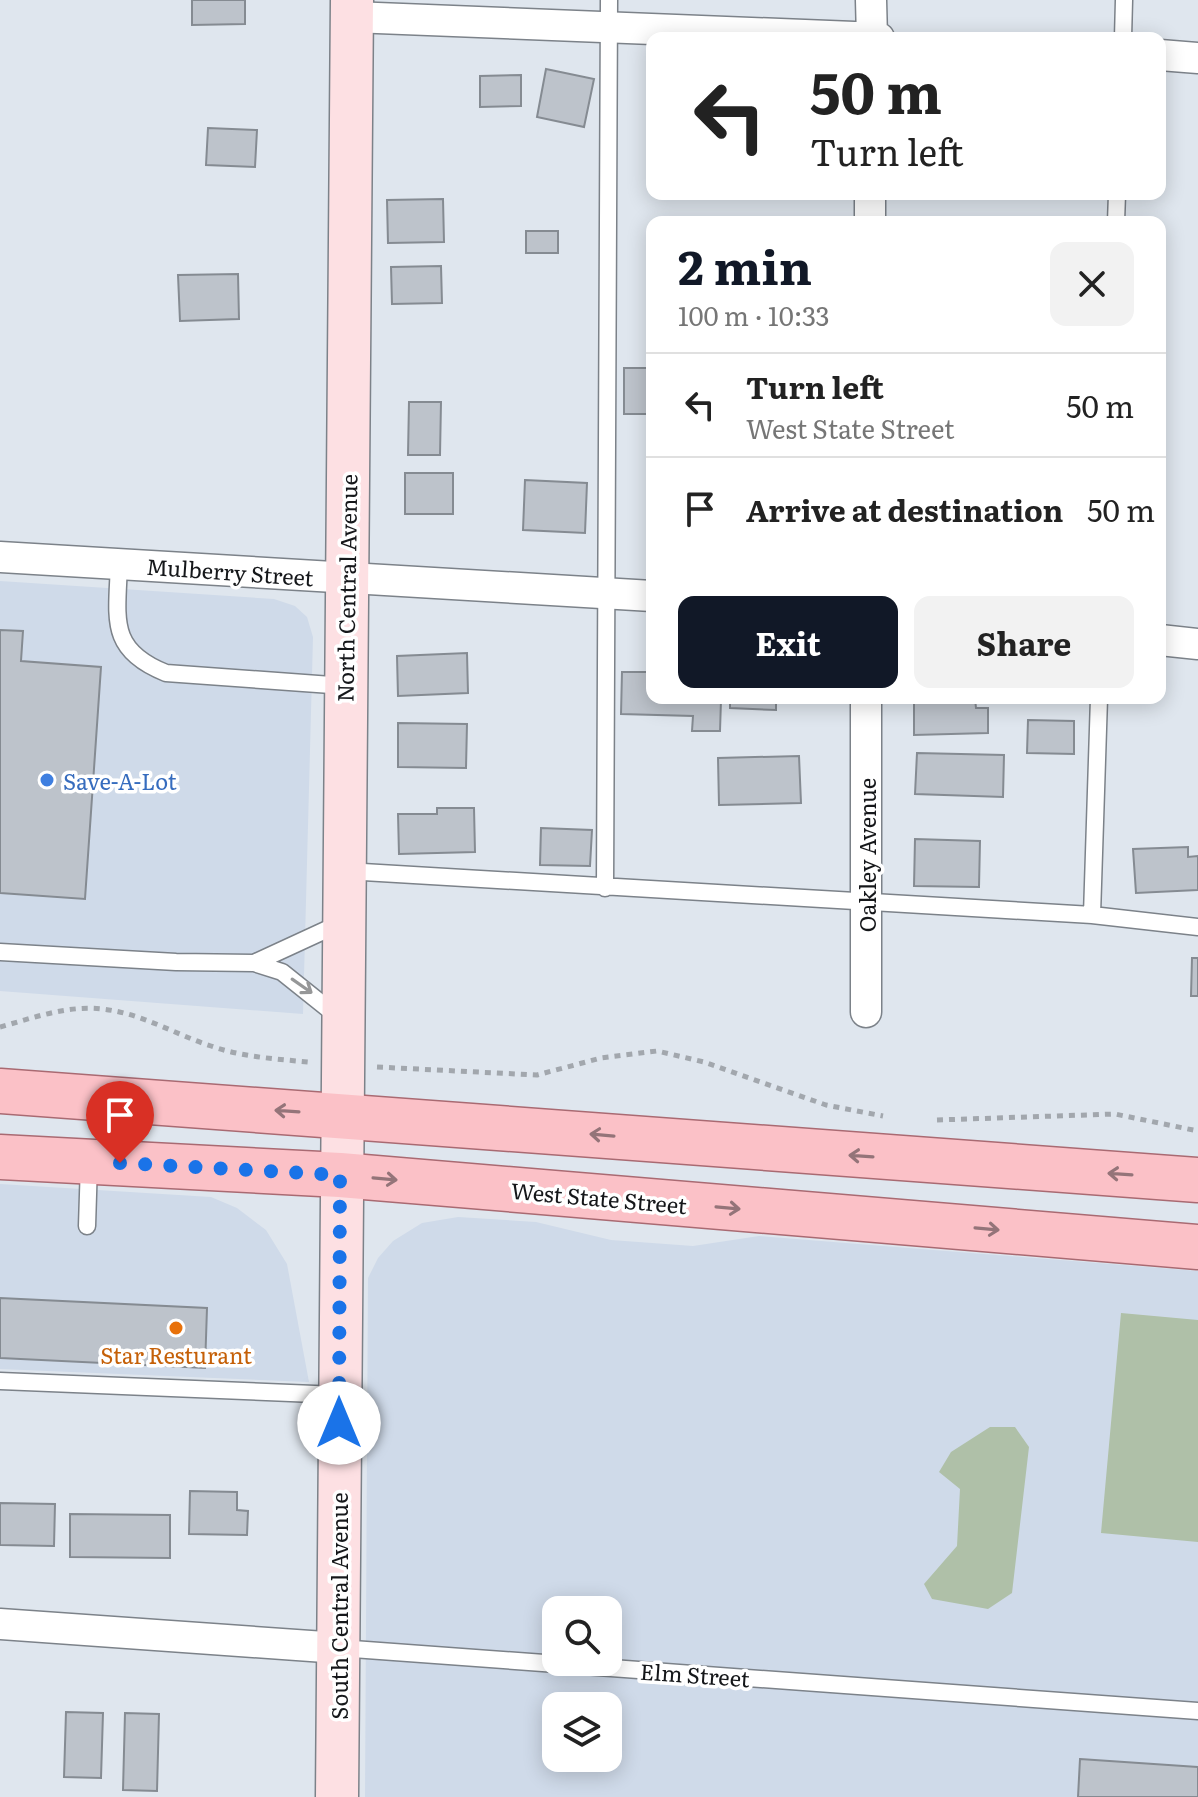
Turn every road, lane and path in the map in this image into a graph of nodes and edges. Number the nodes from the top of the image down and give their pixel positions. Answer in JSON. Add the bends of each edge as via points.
{"nodes":[{"id":1,"x":871,"y":0,"type":"edge"},
{"id":2,"x":1124,"y":0,"type":"edge"},
{"id":3,"x":352,"y":9,"type":"edge"},
{"id":4,"x":609,"y":13,"type":"edge"},
{"id":5,"x":809,"y":32,"type":"edge"},
{"id":6,"x":872,"y":32,"type":"edge"},
{"id":7,"x":1123,"y":32,"type":"edge"},
{"id":8,"x":1166,"y":55,"type":"edge"},
{"id":9,"x":1198,"y":58,"type":"edge"},
{"id":10,"x":0,"y":557,"type":"edge"},
{"id":11,"x":119,"y":564,"type":"junction"},
{"id":12,"x":346,"y":578,"type":"junction"},
{"id":13,"x":608,"y":593,"type":"junction"},
{"id":14,"x":646,"y":596,"type":"edge"},
{"id":15,"x":1166,"y":641,"type":"edge"},
{"id":16,"x":1198,"y":644,"type":"edge"},
{"id":17,"x":345,"y":686,"type":"junction"},
{"id":18,"x":866,"y":704,"type":"edge"},
{"id":19,"x":1099,"y":704,"type":"edge"},
{"id":20,"x":343,"y":871,"type":"junction"},
{"id":21,"x":605,"y":888,"type":"junction"},
{"id":22,"x":866,"y":903,"type":"junction"},
{"id":23,"x":1092,"y":915,"type":"junction"},
{"id":24,"x":343,"y":922,"type":"junction"},
{"id":25,"x":1198,"y":927,"type":"edge"},
{"id":26,"x":0,"y":952,"type":"edge"},
{"id":27,"x":254,"y":963,"type":"junction"},
{"id":28,"x":866,"y":1012,"type":"dead end"},
{"id":29,"x":342,"y":1022,"type":"junction"},
{"id":30,"x":0,"y":1027,"type":"edge"},
{"id":31,"x":341,"y":1064,"type":"junction"},
{"id":32,"x":0,"y":1091,"type":"edge"},
{"id":33,"x":341,"y":1114,"type":"junction"},
{"id":34,"x":894,"y":1118,"type":"dead end"},
{"id":35,"x":927,"y":1120,"type":"dead end"},
{"id":36,"x":1198,"y":1131,"type":"edge"},
{"id":37,"x":0,"y":1157,"type":"edge"},
{"id":38,"x":89,"y":1161,"type":"junction"},
{"id":39,"x":340,"y":1175,"type":"junction"},
{"id":40,"x":1198,"y":1180,"type":"edge"},
{"id":41,"x":87,"y":1226,"type":"dead end"},
{"id":42,"x":1198,"y":1247,"type":"edge"},
{"id":43,"x":0,"y":1381,"type":"edge"},
{"id":44,"x":339,"y":1395,"type":"junction"},
{"id":45,"x":0,"y":1624,"type":"edge"},
{"id":46,"x":339,"y":1648,"type":"junction"},
{"id":47,"x":1198,"y":1711,"type":"edge"},
{"id":48,"x":337,"y":1797,"type":"edge"}],
"edges":[{"from":1,"to":6,"type":"street"},
{"from":2,"to":7,"type":"lane"},
{"from":3,"to":4,"type":"street"},
{"from":3,"to":12,"type":"main road","name":"North Central Avenue"},
{"from":4,"to":5,"type":"street"},
{"from":4,"to":13,"type":"lane"},
{"from":8,"to":9,"type":"street"},
{"from":10,"to":11,"type":"street","name":"Mulberry Street"},
{"from":11,"to":12,"type":"street","name":"Mulberry Street"},
{"from":11,"to":17,"type":"lane","via":[[119,637],[146,665],[166,673]]},
{"from":12,"to":13,"type":"street","name":"Mulberry Street"},
{"from":12,"to":17,"type":"main road","name":"North Central Avenue"},
{"from":13,"to":14,"type":"street","name":"Mulberry Street"},
{"from":13,"to":21,"type":"lane"},
{"from":15,"to":16,"type":"street"},
{"from":17,"to":20,"type":"main road","name":"North Central Avenue"},
{"from":18,"to":22,"type":"street","name":"Oakley Avenue"},
{"from":19,"to":23,"type":"lane"},
{"from":20,"to":21,"type":"lane"},
{"from":20,"to":24,"type":"main road","name":"North Central Avenue"},
{"from":21,"to":22,"type":"lane"},
{"from":22,"to":23,"type":"lane"},
{"from":22,"to":28,"type":"street","name":"Oakley Avenue"},
{"from":23,"to":25,"type":"lane"},
{"from":24,"to":27,"type":"lane"},
{"from":24,"to":29,"type":"main road","name":"North Central Avenue"},
{"from":26,"to":27,"type":"lane"},
{"from":27,"to":29,"type":"lane","one_way":true,"via":[[307,988]]},
{"from":29,"to":31,"type":"main road","name":"North Central Avenue"},
{"from":30,"to":31,"type":"path","via":[[68,1009],[101,1009],[133,1014],[213,1047],[265,1058]]},
{"from":31,"to":33,"type":"main road","name":"North Central Avenue"},
{"from":31,"to":34,"type":"path","via":[[537,1075],[601,1058],[657,1051],[826,1105]]},
{"from":33,"to":32,"type":"main road","one_way":true},
{"from":33,"to":39,"type":"main road","name":"North Central Avenue"},
{"from":40,"to":33,"type":"main road","one_way":true},
{"from":35,"to":36,"type":"path","via":[[1115,1114]]},
{"from":37,"to":38,"type":"main road","name":"West State Street"},
{"from":38,"to":39,"type":"main road","name":"West State Street"},
{"from":38,"to":41,"type":"lane"},
{"from":39,"to":42,"type":"main road","name":"West State Street","one_way":true},
{"from":39,"to":44,"type":"main road","name":"South Central Avenue"},
{"from":43,"to":44,"type":"lane"},
{"from":44,"to":46,"type":"main road","name":"South Central Avenue"},
{"from":45,"to":46,"type":"street","name":"Elm Street"},
{"from":46,"to":47,"type":"lane","name":"Elm Street"},
{"from":46,"to":48,"type":"main road","name":"South Central Avenue"}]}
